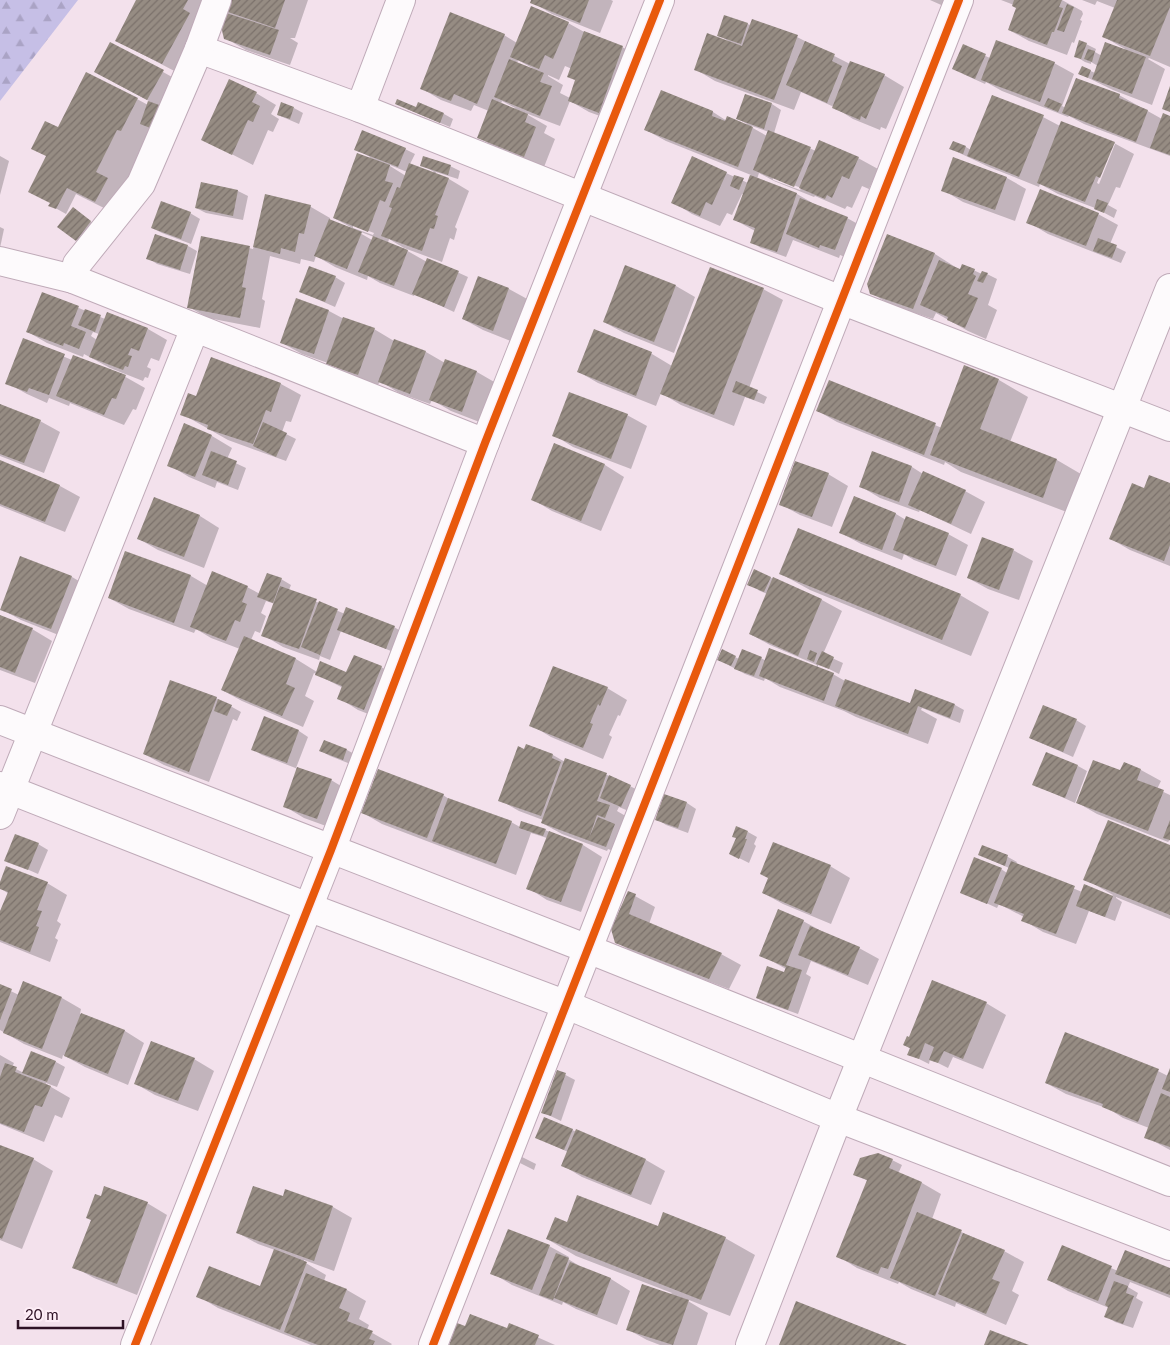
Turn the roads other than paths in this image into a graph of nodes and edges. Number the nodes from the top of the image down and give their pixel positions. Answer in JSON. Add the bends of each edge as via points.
{"nodes":[{"id":1,"x":217,"y":0,"type":"edge"},
{"id":2,"x":401,"y":0,"type":"edge"},
{"id":3,"x":660,"y":0,"type":"edge"},
{"id":4,"x":960,"y":0,"type":"edge"},
{"id":5,"x":199,"y":49,"type":"junction"},
{"id":6,"x":360,"y":108,"type":"junction"},
{"id":7,"x":583,"y":197,"type":"junction"},
{"id":8,"x":0,"y":261,"type":"edge"},
{"id":9,"x":73,"y":279,"type":"junction"},
{"id":10,"x":1170,"y":288,"type":"edge"},
{"id":11,"x":841,"y":300,"type":"junction"},
{"id":12,"x":195,"y":328,"type":"junction"},
{"id":13,"x":1123,"y":408,"type":"junction"},
{"id":14,"x":1170,"y":427,"type":"edge"},
{"id":15,"x":485,"y":443,"type":"junction"},
{"id":16,"x":0,"y":720,"type":"edge"},
{"id":17,"x":32,"y":733,"type":"junction"},
{"id":18,"x":5,"y":788,"type":"edge"},
{"id":19,"x":0,"y":815,"type":"edge"},
{"id":20,"x":331,"y":850,"type":"junction"},
{"id":21,"x":308,"y":908,"type":"junction"},
{"id":22,"x":588,"y":949,"type":"junction"},
{"id":23,"x":567,"y":1005,"type":"junction"},
{"id":24,"x":862,"y":1060,"type":"junction"},
{"id":25,"x":838,"y":1118,"type":"junction"},
{"id":26,"x":1170,"y":1182,"type":"edge"},
{"id":27,"x":1170,"y":1246,"type":"edge"},
{"id":28,"x":135,"y":1345,"type":"edge"},
{"id":29,"x":433,"y":1345,"type":"edge"},
{"id":30,"x":750,"y":1345,"type":"edge"}],
"edges":[{"from":1,"to":5,"type":"street"},
{"from":2,"to":6,"type":"street"},
{"from":3,"to":7,"type":"street"},
{"from":4,"to":11,"type":"street"},
{"from":5,"to":6,"type":"street"},
{"from":5,"to":9,"type":"street","via":[[141,184],[77,264]]},
{"from":6,"to":7,"type":"street"},
{"from":7,"to":11,"type":"street"},
{"from":7,"to":15,"type":"street"},
{"from":8,"to":9,"type":"street"},
{"from":9,"to":12,"type":"street"},
{"from":10,"to":13,"type":"street"},
{"from":11,"to":13,"type":"street"},
{"from":11,"to":22,"type":"street"},
{"from":12,"to":15,"type":"street"},
{"from":12,"to":17,"type":"street"},
{"from":13,"to":14,"type":"street"},
{"from":13,"to":24,"type":"street"},
{"from":15,"to":20,"type":"street"},
{"from":16,"to":17,"type":"street"},
{"from":17,"to":18,"type":"street"},
{"from":17,"to":20,"type":"street"},
{"from":18,"to":19,"type":"street"},
{"from":18,"to":21,"type":"street"},
{"from":20,"to":21,"type":"street"},
{"from":20,"to":22,"type":"street"},
{"from":21,"to":23,"type":"street"},
{"from":21,"to":28,"type":"street"},
{"from":22,"to":23,"type":"street"},
{"from":22,"to":24,"type":"street"},
{"from":23,"to":25,"type":"street"},
{"from":23,"to":29,"type":"street"},
{"from":24,"to":25,"type":"street"},
{"from":24,"to":26,"type":"street"},
{"from":25,"to":27,"type":"street"},
{"from":25,"to":30,"type":"street"}]}
